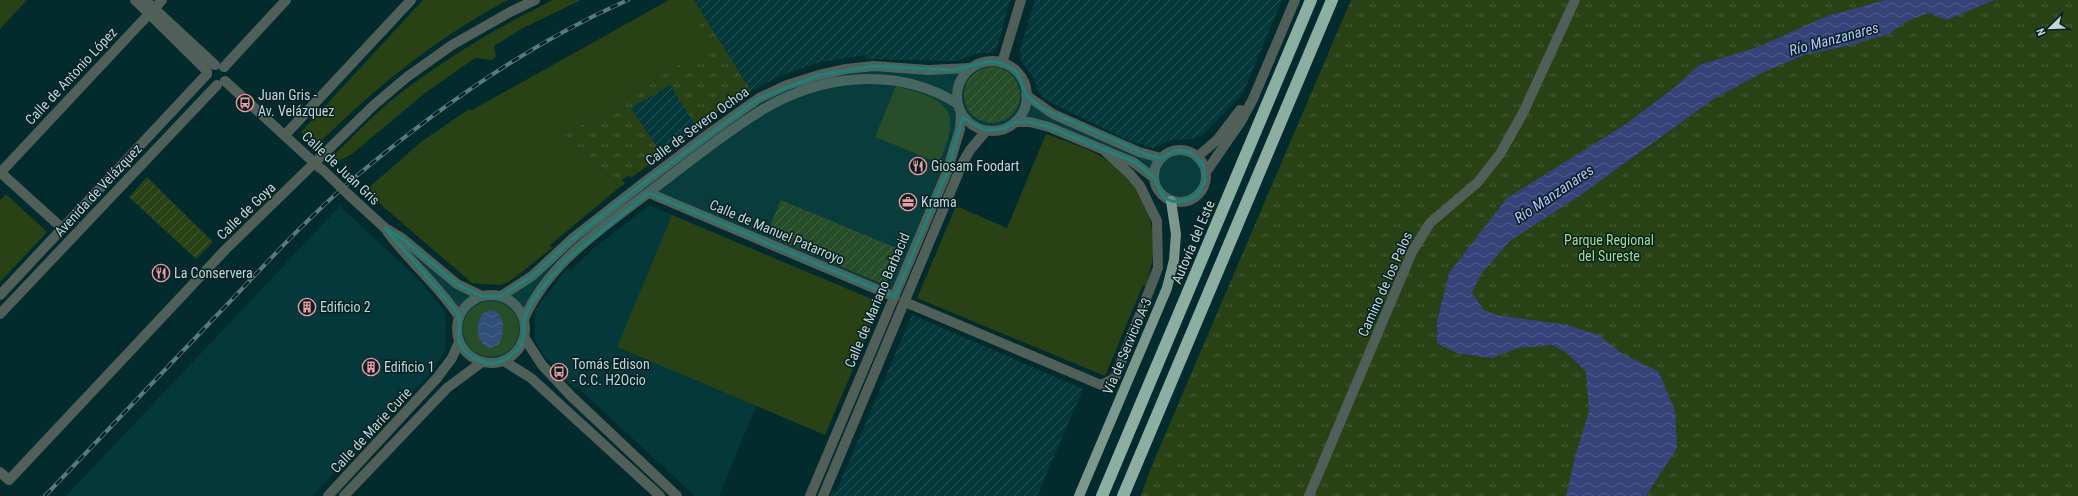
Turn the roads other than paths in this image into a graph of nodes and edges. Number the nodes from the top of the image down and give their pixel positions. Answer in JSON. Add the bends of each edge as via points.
{"nodes":[{"id":1,"x":135,"y":0,"type":"edge"},
{"id":2,"x":145,"y":0,"type":"edge"},
{"id":3,"x":162,"y":0,"type":"edge"},
{"id":4,"x":286,"y":0,"type":"edge"},
{"id":5,"x":411,"y":0,"type":"edge"},
{"id":6,"x":535,"y":0,"type":"edge"},
{"id":7,"x":1021,"y":0,"type":"edge"},
{"id":8,"x":1288,"y":0,"type":"edge"},
{"id":9,"x":1295,"y":0,"type":"edge"},
{"id":10,"x":1311,"y":0,"type":"edge"},
{"id":11,"x":1332,"y":0,"type":"edge"},
{"id":12,"x":1575,"y":0,"type":"edge"},
{"id":13,"x":152,"y":11,"type":"junction"},
{"id":14,"x":1002,"y":63,"type":"junction"},
{"id":15,"x":970,"y":68,"type":"junction"},
{"id":16,"x":213,"y":69,"type":"junction"},
{"id":17,"x":221,"y":83,"type":"junction"},
{"id":18,"x":1026,"y":95,"type":"junction"},
{"id":19,"x":959,"y":108,"type":"junction"},
{"id":20,"x":1015,"y":122,"type":"junction"},
{"id":21,"x":986,"y":131,"type":"junction"},
{"id":22,"x":285,"y":135,"type":"junction"},
{"id":23,"x":1106,"y":152,"type":"junction"},
{"id":24,"x":1197,"y":157,"type":"junction"},
{"id":25,"x":1161,"y":158,"type":"junction"},
{"id":26,"x":315,"y":163,"type":"junction"},
{"id":27,"x":0,"y":172,"type":"edge"},
{"id":28,"x":1206,"y":172,"type":"junction"},
{"id":29,"x":1154,"y":178,"type":"junction"},
{"id":30,"x":649,"y":193,"type":"junction"},
{"id":31,"x":1171,"y":201,"type":"junction"},
{"id":32,"x":385,"y":228,"type":"junction"},
{"id":33,"x":63,"y":229,"type":"junction"},
{"id":34,"x":0,"y":295,"type":"edge"},
{"id":35,"x":482,"y":296,"type":"junction"},
{"id":36,"x":501,"y":296,"type":"junction"},
{"id":37,"x":895,"y":297,"type":"junction"},
{"id":38,"x":905,"y":302,"type":"junction"},
{"id":39,"x":0,"y":314,"type":"edge"},
{"id":40,"x":459,"y":317,"type":"junction"},
{"id":41,"x":524,"y":319,"type":"junction"},
{"id":42,"x":524,"y":337,"type":"junction"},
{"id":43,"x":459,"y":342,"type":"junction"},
{"id":44,"x":504,"y":361,"type":"junction"},
{"id":45,"x":482,"y":362,"type":"junction"},
{"id":46,"x":0,"y":472,"type":"edge"},
{"id":47,"x":328,"y":496,"type":"edge"},
{"id":48,"x":344,"y":496,"type":"edge"},
{"id":49,"x":660,"y":496,"type":"edge"},
{"id":50,"x":677,"y":496,"type":"edge"},
{"id":51,"x":810,"y":496,"type":"edge"},
{"id":52,"x":822,"y":496,"type":"edge"},
{"id":53,"x":1078,"y":496,"type":"edge"},
{"id":54,"x":1102,"y":496,"type":"edge"},
{"id":55,"x":1123,"y":496,"type":"edge"},
{"id":56,"x":1309,"y":496,"type":"edge"}],
"edges":[{"from":1,"to":13,"type":"street"},
{"from":2,"to":13,"type":"street"},
{"from":3,"to":13,"type":"street","name":"Calle de Antonio López"},
{"from":4,"to":16,"type":"street","name":"Avenida de Velázquez"},
{"from":5,"to":22,"type":"street"},
{"from":6,"to":26,"type":"street","name":"Calle de Goya","via":[[452,45],[407,77],[374,105]]},
{"from":7,"to":14,"type":"street"},
{"from":8,"to":24,"type":"street","via":[[1247,96],[1234,120],[1217,140]]},
{"from":9,"to":28,"type":"street","via":[[1253,99],[1240,123]]},
{"from":10,"to":54,"type":"highway","name":"Autovía del Este"},
{"from":11,"to":55,"type":"highway"},
{"from":12,"to":56,"type":"street","name":"Camino de los Palos","via":[[1523,113],[1500,154],[1478,182],[1430,223],[1412,252]]},
{"from":13,"to":16,"type":"street"},
{"from":13,"to":27,"type":"street","name":"Calle de Antonio López"},
{"from":14,"to":15,"type":"street","via":[[991,61]]},
{"from":14,"to":18,"type":"street","via":[[1017,72]]},
{"from":15,"to":19,"type":"street","via":[[957,90]]},
{"from":15,"to":36,"type":"street","name":"Calle de Severo Ochoa","via":[[928,70],[874,66],[846,69],[787,85],[759,98],[664,167],[573,238],[532,276]]},
{"from":16,"to":17,"type":"street","name":"Calle de Juan Gris","via":[[210,82]]},
{"from":16,"to":17,"type":"street","via":[[227,72]]},
{"from":16,"to":33,"type":"street","name":"Avenida de Velázquez"},
{"from":17,"to":22,"type":"street","name":"Calle de Juan Gris"},
{"from":17,"to":39,"type":"street","name":"Avenida de Velázquez"},
{"from":18,"to":20,"type":"street","via":[[1023,110]]},
{"from":18,"to":25,"type":"street","via":[[1053,114],[1139,152]]},
{"from":19,"to":21,"type":"street","via":[[972,124]]},
{"from":19,"to":30,"type":"street","name":"Calle de Severo Ochoa","via":[[926,87],[901,80],[858,79],[822,86],[790,96],[763,110],[732,130]]},
{"from":19,"to":37,"type":"street","name":"Calle de Mariano Barbacid","via":[[960,130],[947,172]]},
{"from":20,"to":21,"type":"street","via":[[996,131]]},
{"from":20,"to":23,"type":"street","via":[[1045,126]]},
{"from":21,"to":38,"type":"street","name":"Calle de Mariano Barbacid","via":[[963,162]]},
{"from":22,"to":26,"type":"street","name":"Calle de Juan Gris"},
{"from":23,"to":29,"type":"street","via":[[1136,163]]},
{"from":23,"to":38,"type":"street","via":[[1130,174],[1148,201],[1157,222],[1158,268],[1114,378],[1101,385]]},
{"from":24,"to":25,"type":"street","via":[[1191,152],[1175,150]]},
{"from":24,"to":28,"type":"street"},
{"from":25,"to":29,"type":"street","via":[[1156,164]]},
{"from":26,"to":32,"type":"street","name":"Calle de Juan Gris","bridge":true},
{"from":26,"to":46,"type":"street","name":"Calle de Goya","via":[[226,249],[9,480]]},
{"from":27,"to":33,"type":"street"},
{"from":28,"to":31,"type":"street","via":[[1206,181],[1197,196],[1184,202]]},
{"from":29,"to":31,"type":"street","via":[[1158,190]]},
{"from":30,"to":37,"type":"street","name":"Calle de Manuel Patarroyo"},
{"from":30,"to":41,"type":"street","name":"Calle de Severo Ochoa","via":[[565,261],[540,288]]},
{"from":31,"to":53,"type":"main road","name":"Vía de Servicio A-3","via":[[1176,234],[1174,260],[1167,288]]},
{"from":32,"to":35,"type":"street","name":"Calle de Juan Gris","via":[[402,238],[457,284]]},
{"from":32,"to":40,"type":"street","name":"Calle de Juan Gris","via":[[396,244],[447,298]]},
{"from":33,"to":34,"type":"street","name":"Avenida de Velázquez"},
{"from":35,"to":36,"type":"street"},
{"from":35,"to":40,"type":"street","via":[[471,301]]},
{"from":36,"to":41,"type":"street","via":[[511,301]]},
{"from":37,"to":51,"type":"street","name":"Calle de Mariano Barbacid"},
{"from":38,"to":52,"type":"street","name":"Calle de Mariano Barbacid"},
{"from":40,"to":43,"type":"street"},
{"from":41,"to":42,"type":"street"},
{"from":42,"to":44,"type":"street","via":[[520,348]]},
{"from":42,"to":50,"type":"street","via":[[538,361],[570,396]]},
{"from":43,"to":45,"type":"street","via":[[464,351]]},
{"from":43,"to":47,"type":"street","name":"Calle de Marie Curie","via":[[446,368]]},
{"from":44,"to":45,"type":"street"},
{"from":44,"to":49,"type":"street","via":[[531,378]]},
{"from":45,"to":48,"type":"street","name":"Calle de Marie Curie","via":[[447,388]]}]}
